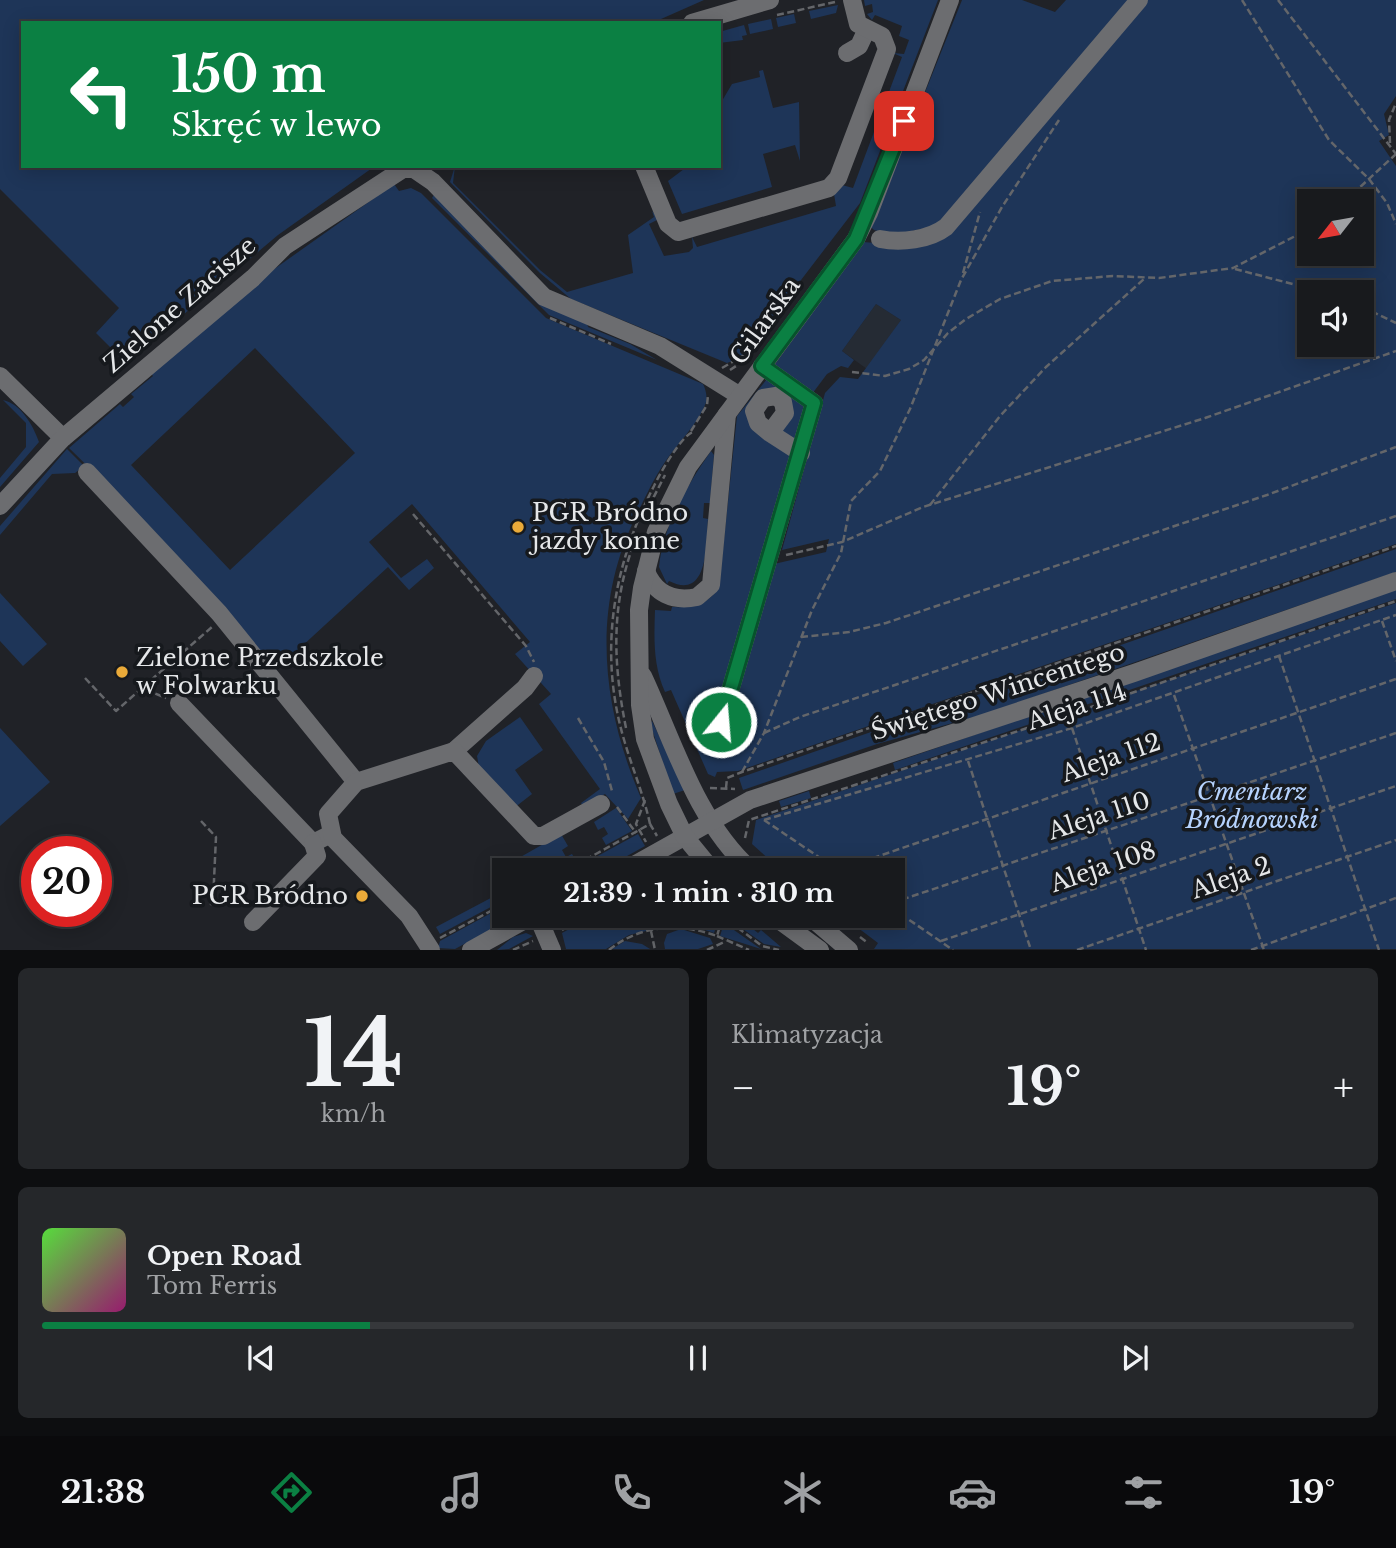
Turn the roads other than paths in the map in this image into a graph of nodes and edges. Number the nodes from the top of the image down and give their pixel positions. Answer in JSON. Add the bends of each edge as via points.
{"nodes":[{"id":1,"x":852,"y":0,"type":"edge"},
{"id":2,"x":950,"y":0,"type":"edge"},
{"id":3,"x":1139,"y":0,"type":"edge"},
{"id":4,"x":769,"y":8,"type":"edge"},
{"id":5,"x":702,"y":21,"type":"edge"},
{"id":6,"x":866,"y":31,"type":"junction"},
{"id":7,"x":847,"y":53,"type":"dead end"},
{"id":8,"x":408,"y":168,"type":"edge"},
{"id":9,"x":412,"y":168,"type":"edge"},
{"id":10,"x":645,"y":168,"type":"edge"},
{"id":11,"x":880,"y":239,"type":"dead end"},
{"id":12,"x":762,"y":366,"type":"junction"},
{"id":13,"x":0,"y":376,"type":"edge"},
{"id":14,"x":740,"y":396,"type":"junction"},
{"id":15,"x":727,"y":414,"type":"junction"},
{"id":16,"x":770,"y":433,"type":"dead end"},
{"id":17,"x":62,"y":438,"type":"junction"},
{"id":18,"x":801,"y":453,"type":"junction"},
{"id":19,"x":87,"y":472,"type":"dead end"},
{"id":20,"x":0,"y":506,"type":"edge"},
{"id":21,"x":646,"y":571,"type":"junction"},
{"id":22,"x":1396,"y":581,"type":"edge"},
{"id":23,"x":641,"y":673,"type":"junction"},
{"id":24,"x":534,"y":676,"type":"road end"},
{"id":25,"x":178,"y":703,"type":"dead end"},
{"id":26,"x":721,"y":722,"type":"dead end"},
{"id":27,"x":454,"y":751,"type":"junction"},
{"id":28,"x":356,"y":782,"type":"junction"},
{"id":29,"x":601,"y":804,"type":"road end"},
{"id":30,"x":713,"y":821,"type":"junction"},
{"id":31,"x":331,"y":834,"type":"junction"},
{"id":32,"x":685,"y":837,"type":"junction"},
{"id":33,"x":313,"y":843,"type":"junction"},
{"id":34,"x":647,"y":858,"type":"edge"},
{"id":35,"x":702,"y":858,"type":"edge"},
{"id":36,"x":747,"y":858,"type":"edge"},
{"id":37,"x":253,"y":922,"type":"dead end"},
{"id":38,"x":512,"y":928,"type":"edge"},
{"id":39,"x":542,"y":928,"type":"edge"},
{"id":40,"x":790,"y":928,"type":"edge"},
{"id":41,"x":823,"y":928,"type":"edge"},
{"id":42,"x":430,"y":947,"type":"edge"},
{"id":43,"x":471,"y":950,"type":"edge"},
{"id":44,"x":552,"y":950,"type":"edge"},
{"id":45,"x":820,"y":950,"type":"edge"},
{"id":46,"x":849,"y":950,"type":"edge"}],
"edges":[{"from":1,"to":6,"type":"street","via":[[856,19]]},
{"from":2,"to":12,"type":"street","name":"Gilarska","via":[[862,227]]},
{"from":3,"to":11,"type":"street","via":[[946,227],[914,239]]},
{"from":4,"to":5,"type":"street"},
{"from":6,"to":7,"type":"street","via":[[859,46]]},
{"from":6,"to":10,"type":"street","via":[[882,36],[887,49],[838,178],[827,189],[678,232],[666,220]]},
{"from":8,"to":17,"type":"street","name":"Zielone Zacisze","via":[[287,236],[253,278]]},
{"from":9,"to":14,"type":"street","name":"Zielone Zacisze","via":[[433,182],[544,298],[719,368]]},
{"from":12,"to":14,"type":"street","name":"Gilarska"},
{"from":12,"to":18,"type":"street","via":[[814,403]]},
{"from":13,"to":17,"type":"street"},
{"from":14,"to":15,"type":"street","name":"Gilarska"},
{"from":15,"to":21,"type":"street","name":"Gilarska","via":[[668,505]]},
{"from":15,"to":21,"type":"street","via":[[711,585],[697,597],[670,597],[656,589]]},
{"from":16,"to":18,"type":"street"},
{"from":17,"to":20,"type":"street","name":"Zielone Zacisze"},
{"from":18,"to":26,"type":"street"},
{"from":19,"to":28,"type":"street","via":[[219,613]]},
{"from":21,"to":23,"type":"street","name":"Gilarska","via":[[639,610]]},
{"from":22,"to":30,"type":"street","name":"Świętego Wincentego"},
{"from":23,"to":30,"type":"street","name":"Gilarska"},
{"from":23,"to":32,"type":"street","name":"Gilarska","via":[[645,739]]},
{"from":24,"to":27,"type":"street"},
{"from":25,"to":33,"type":"street"},
{"from":27,"to":28,"type":"street"},
{"from":27,"to":29,"type":"street","via":[[534,836],[543,836]]},
{"from":28,"to":31,"type":"street","via":[[328,814]]},
{"from":30,"to":32,"type":"street","name":"Świętego Wincentego"},
{"from":30,"to":36,"type":"street","name":"Gilarska","via":[[731,850]]},
{"from":31,"to":33,"type":"street"},
{"from":31,"to":42,"type":"street","via":[[409,916]]},
{"from":32,"to":34,"type":"street","name":"Świętego Wincentego"},
{"from":32,"to":35,"type":"street","name":"Gilarska"},
{"from":33,"to":37,"type":"street","via":[[317,856]]},
{"from":38,"to":43,"type":"street"},
{"from":39,"to":44,"type":"street"},
{"from":40,"to":45,"type":"street"},
{"from":41,"to":46,"type":"street"}]}
